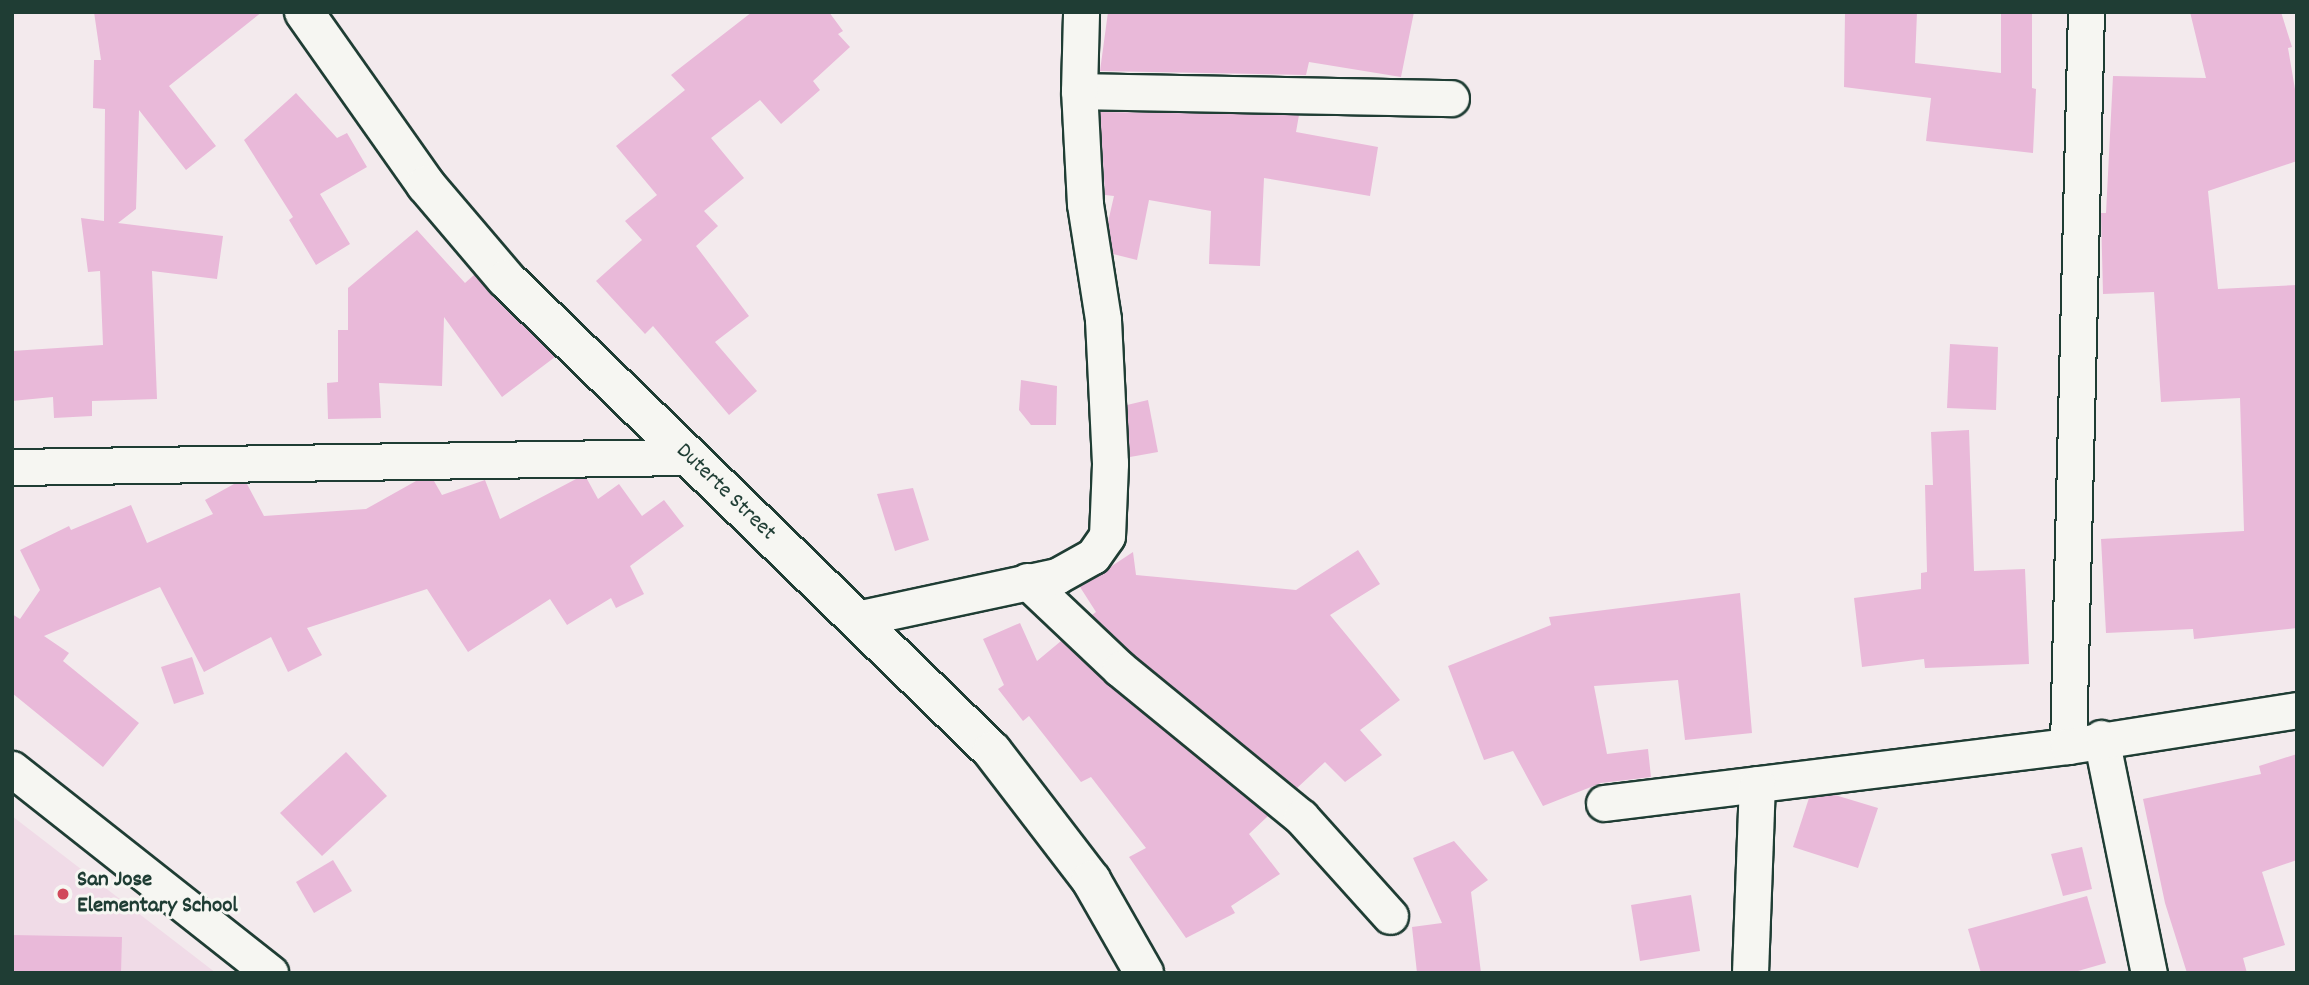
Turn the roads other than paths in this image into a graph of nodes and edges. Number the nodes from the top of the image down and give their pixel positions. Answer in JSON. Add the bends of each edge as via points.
{"nodes":[{"id":1,"x":304,"y":12,"type":"edge"},
{"id":2,"x":1081,"y":12,"type":"edge"},
{"id":3,"x":2086,"y":12,"type":"edge"},
{"id":4,"x":1079,"y":90,"type":"junction"},
{"id":5,"x":1451,"y":98,"type":"dead end"},
{"id":6,"x":689,"y":457,"type":"junction"},
{"id":7,"x":12,"y":467,"type":"edge"},
{"id":8,"x":1027,"y":581,"type":"junction"},
{"id":9,"x":856,"y":619,"type":"junction"},
{"id":10,"x":2297,"y":710,"type":"edge"},
{"id":11,"x":2101,"y":738,"type":"junction"},
{"id":12,"x":2068,"y":746,"type":"junction"},
{"id":13,"x":12,"y":769,"type":"edge"},
{"id":14,"x":1757,"y":784,"type":"junction"},
{"id":15,"x":1604,"y":803,"type":"dead end"},
{"id":16,"x":1390,"y":916,"type":"dead end"},
{"id":17,"x":270,"y":973,"type":"edge"},
{"id":18,"x":1144,"y":973,"type":"edge"},
{"id":19,"x":1750,"y":973,"type":"edge"},
{"id":20,"x":2149,"y":973,"type":"edge"}],
"edges":[{"from":1,"to":6,"type":"main road","name":"Duterte Street","via":[[426,185],[497,268]]},
{"from":2,"to":4,"type":"street"},
{"from":3,"to":12,"type":"street"},
{"from":4,"to":5,"type":"street"},
{"from":4,"to":8,"type":"street","via":[[1085,204],[1103,319],[1111,505],[1107,536],[1093,556],[1057,576]]},
{"from":6,"to":7,"type":"street"},
{"from":6,"to":9,"type":"main road","name":"Duterte Street"},
{"from":8,"to":9,"type":"street"},
{"from":8,"to":16,"type":"street","via":[[1120,668],[1301,817]]},
{"from":9,"to":18,"type":"main road","name":"Duterte Street","via":[[992,751],[1091,880]]},
{"from":10,"to":11,"type":"street"},
{"from":11,"to":12,"type":"street"},
{"from":11,"to":20,"type":"street"},
{"from":12,"to":14,"type":"street"},
{"from":13,"to":17,"type":"street"},
{"from":14,"to":15,"type":"street"},
{"from":14,"to":19,"type":"street"}]}
